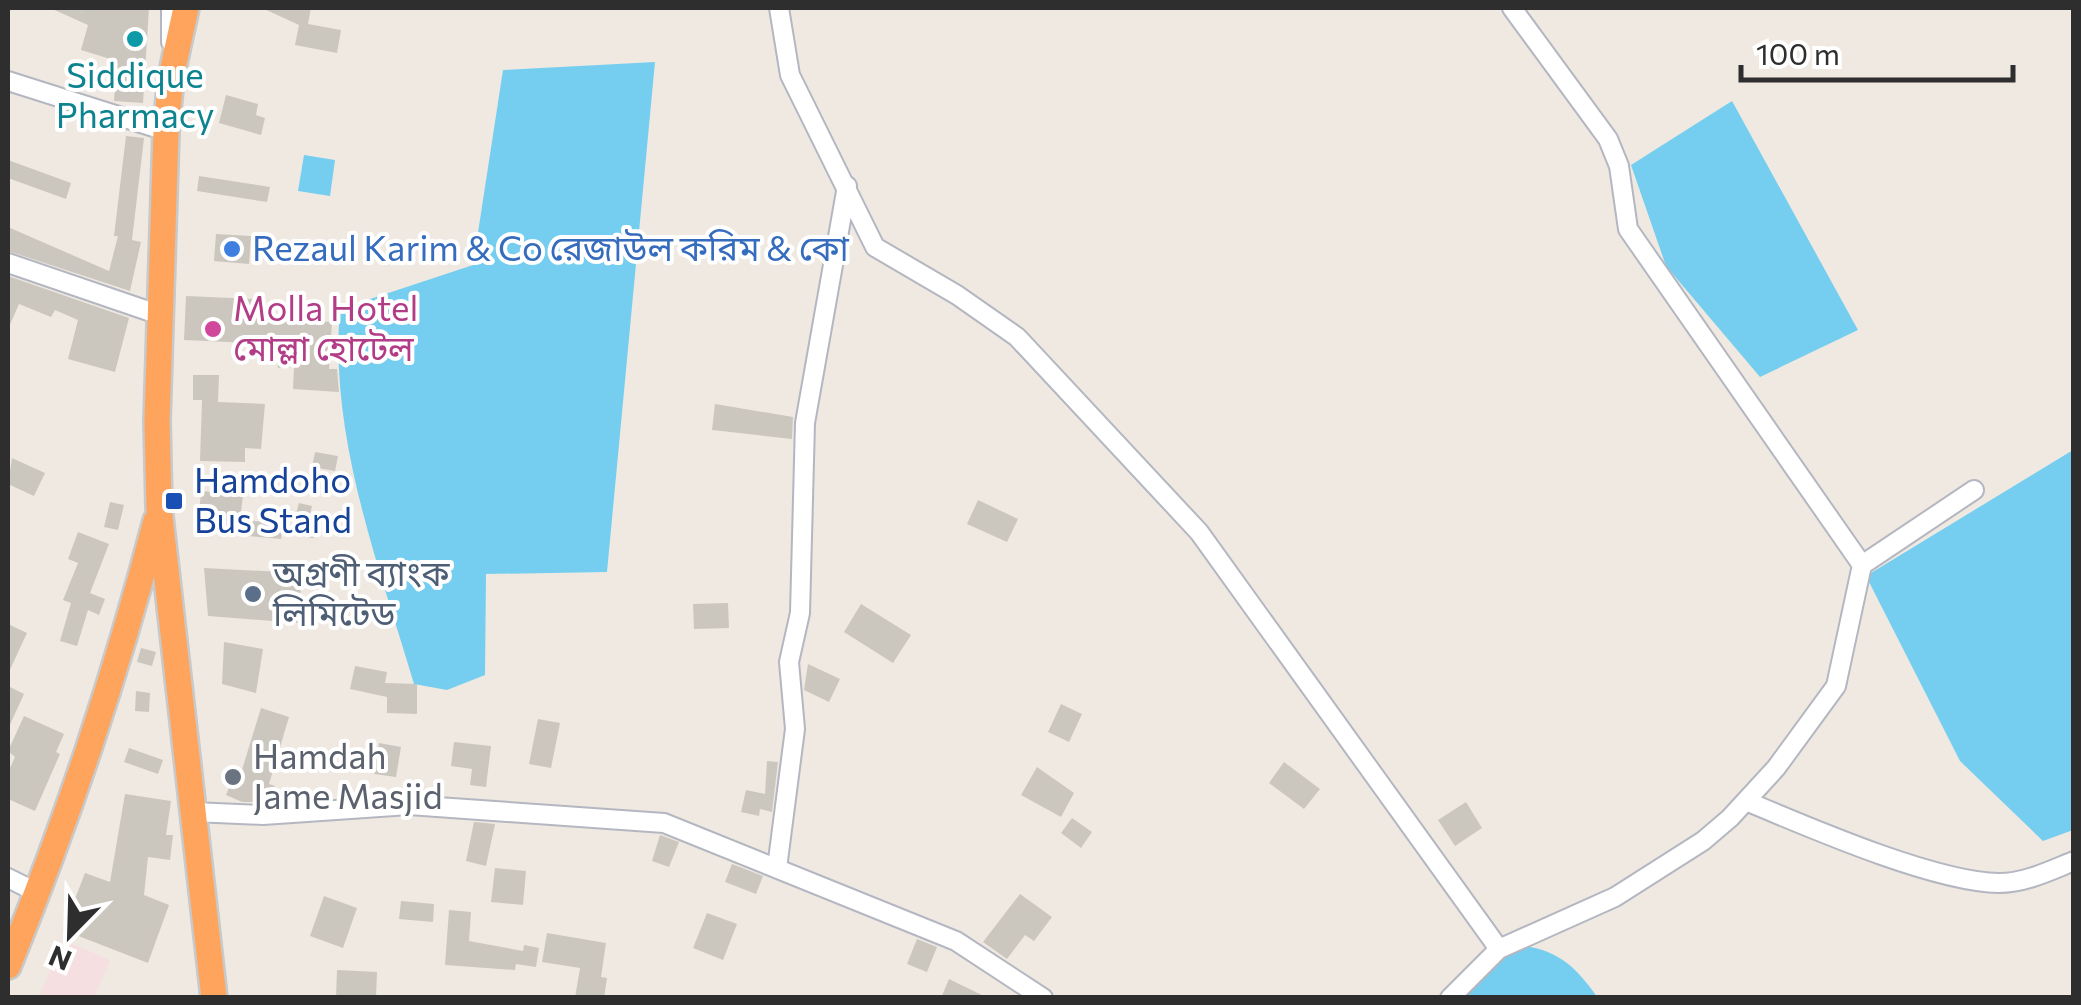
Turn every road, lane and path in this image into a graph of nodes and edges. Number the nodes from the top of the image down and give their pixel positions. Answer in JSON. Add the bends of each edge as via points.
{"nodes":[{"id":1,"x":64,"y":8,"type":"edge"},
{"id":2,"x":83,"y":8,"type":"edge"},
{"id":3,"x":170,"y":8,"type":"edge"},
{"id":4,"x":186,"y":8,"type":"edge"},
{"id":5,"x":778,"y":8,"type":"edge"},
{"id":6,"x":1512,"y":8,"type":"edge"},
{"id":7,"x":172,"y":77,"type":"junction"},
{"id":8,"x":8,"y":81,"type":"edge"},
{"id":9,"x":166,"y":131,"type":"junction"},
{"id":10,"x":847,"y":186,"type":"junction"},
{"id":11,"x":8,"y":263,"type":"edge"},
{"id":12,"x":160,"y":314,"type":"junction"},
{"id":13,"x":1974,"y":490,"type":"dead end"},
{"id":14,"x":159,"y":508,"type":"junction"},
{"id":15,"x":1862,"y":565,"type":"junction"},
{"id":16,"x":1746,"y":801,"type":"junction"},
{"id":17,"x":194,"y":812,"type":"junction"},
{"id":18,"x":2074,"y":862,"type":"edge"},
{"id":19,"x":778,"y":868,"type":"junction"},
{"id":20,"x":8,"y":878,"type":"edge"},
{"id":21,"x":38,"y":893,"type":"junction"},
{"id":22,"x":1499,"y":948,"type":"junction"},
{"id":23,"x":8,"y":966,"type":"edge"},
{"id":24,"x":214,"y":998,"type":"edge"},
{"id":25,"x":1043,"y":998,"type":"edge"},
{"id":26,"x":1450,"y":998,"type":"edge"}],
"edges":[{"from":1,"to":2,"type":"path"},
{"from":3,"to":7,"type":"street"},
{"from":4,"to":7,"type":"highway"},
{"from":5,"to":10,"type":"street","via":[[790,75]]},
{"from":6,"to":15,"type":"street","via":[[1608,139],[1628,229]]},
{"from":7,"to":9,"type":"highway"},
{"from":8,"to":9,"type":"street"},
{"from":9,"to":12,"type":"highway"},
{"from":10,"to":19,"type":"street","via":[[806,423],[800,599],[788,677],[795,728]]},
{"from":10,"to":22,"type":"street","via":[[875,248],[1017,337],[1199,532]]},
{"from":11,"to":12,"type":"street"},
{"from":12,"to":14,"type":"highway"},
{"from":13,"to":15,"type":"street"},
{"from":14,"to":17,"type":"highway"},
{"from":14,"to":21,"type":"highway","via":[[116,676]]},
{"from":15,"to":16,"type":"street","via":[[1836,686]]},
{"from":16,"to":18,"type":"street","via":[[1842,840],[1986,881],[2035,877]]},
{"from":16,"to":22,"type":"street","via":[[1703,841],[1615,897]]},
{"from":17,"to":19,"type":"street","via":[[264,815],[409,805],[656,821]]},
{"from":17,"to":24,"type":"highway"},
{"from":19,"to":25,"type":"street","via":[[956,941]]},
{"from":20,"to":21,"type":"street"},
{"from":21,"to":23,"type":"highway"},
{"from":22,"to":26,"type":"street"}]}
